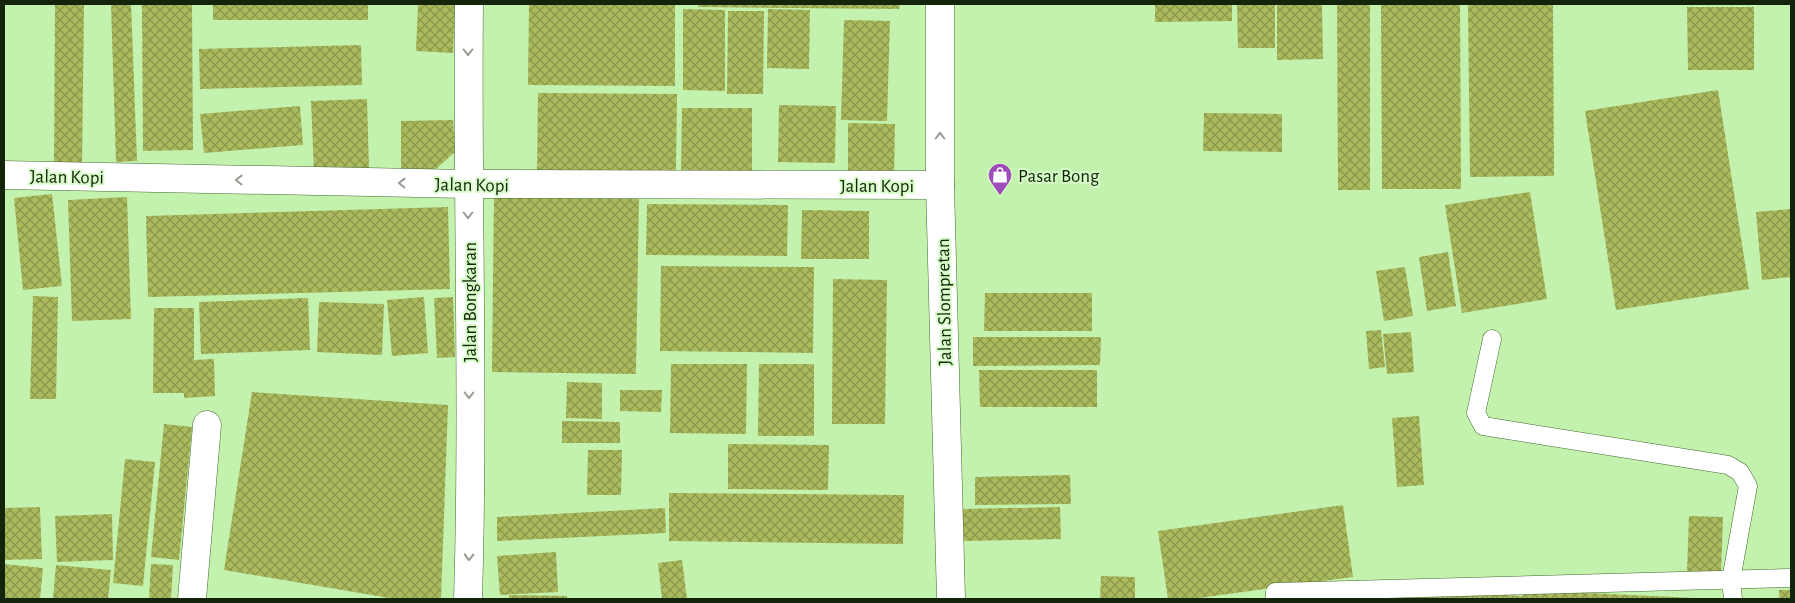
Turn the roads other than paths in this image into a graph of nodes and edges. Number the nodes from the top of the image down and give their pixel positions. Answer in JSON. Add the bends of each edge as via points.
{"nodes":[{"id":1,"x":469,"y":4,"type":"edge"},
{"id":2,"x":940,"y":4,"type":"edge"},
{"id":3,"x":4,"y":175,"type":"edge"},
{"id":4,"x":468,"y":184,"type":"junction"},
{"id":5,"x":940,"y":185,"type":"junction"},
{"id":6,"x":1492,"y":339,"type":"dead end"},
{"id":7,"x":208,"y":425,"type":"dead end"},
{"id":8,"x":1791,"y":578,"type":"edge"},
{"id":9,"x":1731,"y":580,"type":"junction"},
{"id":10,"x":192,"y":599,"type":"edge"},
{"id":11,"x":468,"y":599,"type":"edge"},
{"id":12,"x":951,"y":599,"type":"edge"},
{"id":13,"x":1275,"y":599,"type":"edge"},
{"id":14,"x":1733,"y":599,"type":"edge"}],
"edges":[{"from":1,"to":4,"type":"street","name":"Jalan Bongkaran","one_way":true},
{"from":5,"to":2,"type":"street","name":"Jalan Slompretan","one_way":true},
{"from":4,"to":3,"type":"street","name":"Jalan Kopi","one_way":true},
{"from":4,"to":5,"type":"street","name":"Jalan Kopi"},
{"from":4,"to":11,"type":"street","name":"Jalan Bongkaran","one_way":true},
{"from":5,"to":12,"type":"street","name":"Jalan Slompretan"},
{"from":6,"to":9,"type":"lane","via":[[1476,413],[1483,426],[1728,465],[1740,472],[1748,486]]},
{"from":7,"to":10,"type":"street"},
{"from":8,"to":9,"type":"lane"},
{"from":9,"to":13,"type":"lane","via":[[1275,592]]},
{"from":9,"to":14,"type":"lane"}]}
